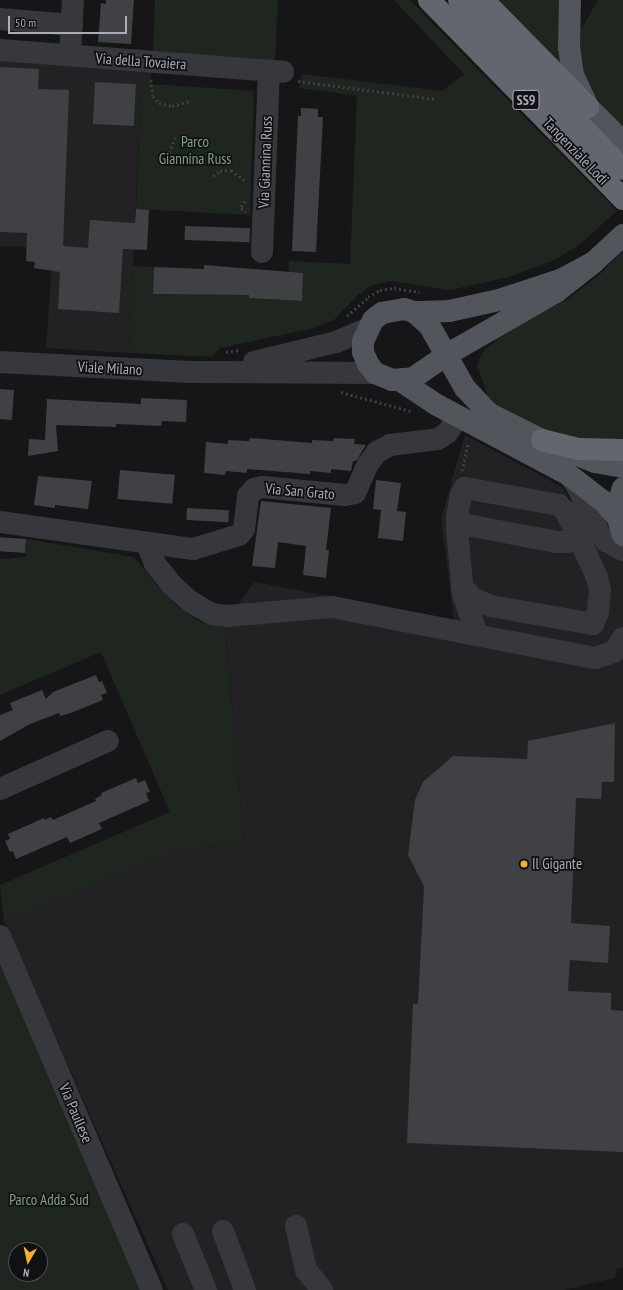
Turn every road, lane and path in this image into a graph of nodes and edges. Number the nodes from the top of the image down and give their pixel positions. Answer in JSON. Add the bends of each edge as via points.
{"nodes":[{"id":1,"x":73,"y":0,"type":"edge"},
{"id":2,"x":429,"y":0,"type":"edge"},
{"id":3,"x":459,"y":0,"type":"edge"},
{"id":4,"x":483,"y":0,"type":"edge"},
{"id":5,"x":570,"y":0,"type":"edge"},
{"id":6,"x":584,"y":0,"type":"edge"},
{"id":7,"x":0,"y":19,"type":"edge"},
{"id":8,"x":72,"y":24,"type":"junction"},
{"id":9,"x":570,"y":25,"type":"junction"},
{"id":10,"x":0,"y":50,"type":"edge"},
{"id":11,"x":70,"y":55,"type":"junction"},
{"id":12,"x":152,"y":62,"type":"junction"},
{"id":13,"x":276,"y":72,"type":"junction"},
{"id":14,"x":436,"y":99,"type":"dead end"},
{"id":15,"x":190,"y":101,"type":"dead end"},
{"id":16,"x":588,"y":107,"type":"junction"},
{"id":17,"x":175,"y":137,"type":"dead end"},
{"id":18,"x":623,"y":142,"type":"edge"},
{"id":19,"x":169,"y":153,"type":"dead end"},
{"id":20,"x":623,"y":169,"type":"edge"},
{"id":21,"x":213,"y":176,"type":"dead end"},
{"id":22,"x":247,"y":183,"type":"dead end"},
{"id":23,"x":248,"y":195,"type":"dead end"},
{"id":24,"x":623,"y":200,"type":"edge"},
{"id":25,"x":264,"y":213,"type":"junction"},
{"id":26,"x":617,"y":241,"type":"edge"},
{"id":27,"x":262,"y":252,"type":"dead end"},
{"id":28,"x":594,"y":262,"type":"junction"},
{"id":29,"x":414,"y":312,"type":"junction"},
{"id":30,"x":366,"y":329,"type":"junction"},
{"id":31,"x":433,"y":333,"type":"junction"},
{"id":32,"x":471,"y":340,"type":"junction"},
{"id":33,"x":448,"y":354,"type":"junction"},
{"id":34,"x":0,"y":362,"type":"edge"},
{"id":35,"x":219,"y":370,"type":"junction"},
{"id":36,"x":375,"y":372,"type":"junction"},
{"id":37,"x":423,"y":372,"type":"junction"},
{"id":38,"x":459,"y":376,"type":"junction"},
{"id":39,"x":401,"y":381,"type":"junction"},
{"id":40,"x":335,"y":391,"type":"dead end"},
{"id":41,"x":412,"y":412,"type":"dead end"},
{"id":42,"x":455,"y":421,"type":"junction"},
{"id":43,"x":542,"y":440,"type":"junction"},
{"id":44,"x":623,"y":450,"type":"edge"},
{"id":45,"x":623,"y":467,"type":"edge"},
{"id":46,"x":569,"y":475,"type":"junction"},
{"id":47,"x":465,"y":488,"type":"junction"},
{"id":48,"x":623,"y":488,"type":"edge"},
{"id":49,"x":0,"y":522,"type":"edge"},
{"id":50,"x":457,"y":523,"type":"junction"},
{"id":51,"x":621,"y":527,"type":"edge"},
{"id":52,"x":578,"y":536,"type":"junction"},
{"id":53,"x":147,"y":544,"type":"junction"},
{"id":54,"x":623,"y":550,"type":"edge"},
{"id":55,"x":463,"y":590,"type":"junction"},
{"id":56,"x":491,"y":606,"type":"junction"},
{"id":57,"x":469,"y":633,"type":"junction"},
{"id":58,"x":623,"y":638,"type":"edge"},
{"id":59,"x":108,"y":742,"type":"dead end"},
{"id":60,"x":0,"y":788,"type":"edge"},
{"id":61,"x":0,"y":936,"type":"edge"},
{"id":62,"x":296,"y":1226,"type":"dead end"},
{"id":63,"x":223,"y":1231,"type":"dead end"},
{"id":64,"x":182,"y":1234,"type":"dead end"},
{"id":65,"x":152,"y":1290,"type":"edge"},
{"id":66,"x":206,"y":1290,"type":"edge"},
{"id":67,"x":246,"y":1290,"type":"edge"},
{"id":68,"x":322,"y":1290,"type":"edge"}],
"edges":[{"from":1,"to":8,"type":"street"},
{"from":2,"to":24,"type":"highway","name":"Tangenziale Lodi","number":"SS9"},
{"from":3,"to":20,"type":"highway","number":"SS9"},
{"from":4,"to":16,"type":"highway"},
{"from":5,"to":9,"type":"main road"},
{"from":6,"to":9,"type":"main road"},
{"from":7,"to":8,"type":"street"},
{"from":8,"to":11,"type":"street"},
{"from":9,"to":16,"type":"main road","via":[[569,47],[573,75]]},
{"from":10,"to":11,"type":"street","name":"Via della Tovaiera"},
{"from":11,"to":12,"type":"street","name":"Via della Tovaiera"},
{"from":12,"to":13,"type":"street","name":"Via della Tovaiera"},
{"from":12,"to":15,"type":"path","via":[[152,91],[156,100],[168,106]]},
{"from":13,"to":14,"type":"path","via":[[297,80]]},
{"from":13,"to":25,"type":"street","name":"Via Giannina Russ"},
{"from":16,"to":18,"type":"main road"},
{"from":17,"to":19,"type":"path"},
{"from":21,"to":22,"type":"path","via":[[220,171],[231,170],[241,174]]},
{"from":23,"to":25,"type":"path","via":[[241,208],[243,211]]},
{"from":25,"to":27,"type":"street","name":"Via Giannina Russ"},
{"from":26,"to":28,"type":"main road"},
{"from":28,"to":29,"type":"main road","via":[[560,280],[499,300],[449,311]]},
{"from":28,"to":32,"type":"main road","via":[[532,307]]},
{"from":29,"to":30,"type":"main road","via":[[404,309],[382,313]]},
{"from":29,"to":31,"type":"main road","via":[[424,319]]},
{"from":30,"to":35,"type":"street","via":[[336,342]]},
{"from":30,"to":36,"type":"main road","via":[[363,352]]},
{"from":31,"to":33,"type":"main road"},
{"from":31,"to":37,"type":"main road","via":[[434,352]]},
{"from":32,"to":33,"type":"main road"},
{"from":32,"to":38,"type":"main road","via":[[462,353]]},
{"from":33,"to":37,"type":"main road"},
{"from":33,"to":38,"type":"main road"},
{"from":34,"to":35,"type":"street","name":"Viale Milano","via":[[190,372]]},
{"from":35,"to":36,"type":"street"},
{"from":36,"to":39,"type":"main road"},
{"from":37,"to":39,"type":"main road"},
{"from":38,"to":43,"type":"main road","via":[[473,398],[488,413]]},
{"from":39,"to":42,"type":"main road"},
{"from":40,"to":41,"type":"path"},
{"from":42,"to":46,"type":"main road"},
{"from":42,"to":47,"type":"path","via":[[469,434],[461,480]]},
{"from":42,"to":53,"type":"street","name":"Via San Grato","via":[[438,439],[390,446],[377,452],[368,464],[354,494],[259,487],[248,496],[244,529],[235,538],[190,549]]},
{"from":43,"to":44,"type":"highway","via":[[578,449]]},
{"from":43,"to":45,"type":"main road","via":[[595,462]]},
{"from":46,"to":51,"type":"main road","via":[[604,502]]},
{"from":46,"to":54,"type":"street","via":[[577,486],[599,533],[606,541]]},
{"from":47,"to":50,"type":"street","via":[[461,495]]},
{"from":47,"to":52,"type":"street","via":[[559,505],[566,512]]},
{"from":48,"to":51,"type":"main road","via":[[618,503]]},
{"from":49,"to":53,"type":"street","name":"Via San Grato"},
{"from":50,"to":52,"type":"street","via":[[557,542],[567,542]]},
{"from":50,"to":55,"type":"street"},
{"from":52,"to":56,"type":"street","via":[[599,583],[600,605],[595,622],[588,624]]},
{"from":53,"to":57,"type":"street","via":[[155,564],[173,586],[191,602],[212,614],[227,616],[332,607]]},
{"from":55,"to":56,"type":"street","via":[[472,598]]},
{"from":55,"to":57,"type":"street"},
{"from":56,"to":57,"type":"street","via":[[485,608]]},
{"from":57,"to":58,"type":"street","via":[[595,658],[614,652]]},
{"from":59,"to":60,"type":"street"},
{"from":61,"to":65,"type":"street","name":"Via Paullese"},
{"from":62,"to":68,"type":"street","via":[[306,1270]]},
{"from":63,"to":67,"type":"street"},
{"from":64,"to":66,"type":"street"}]}
